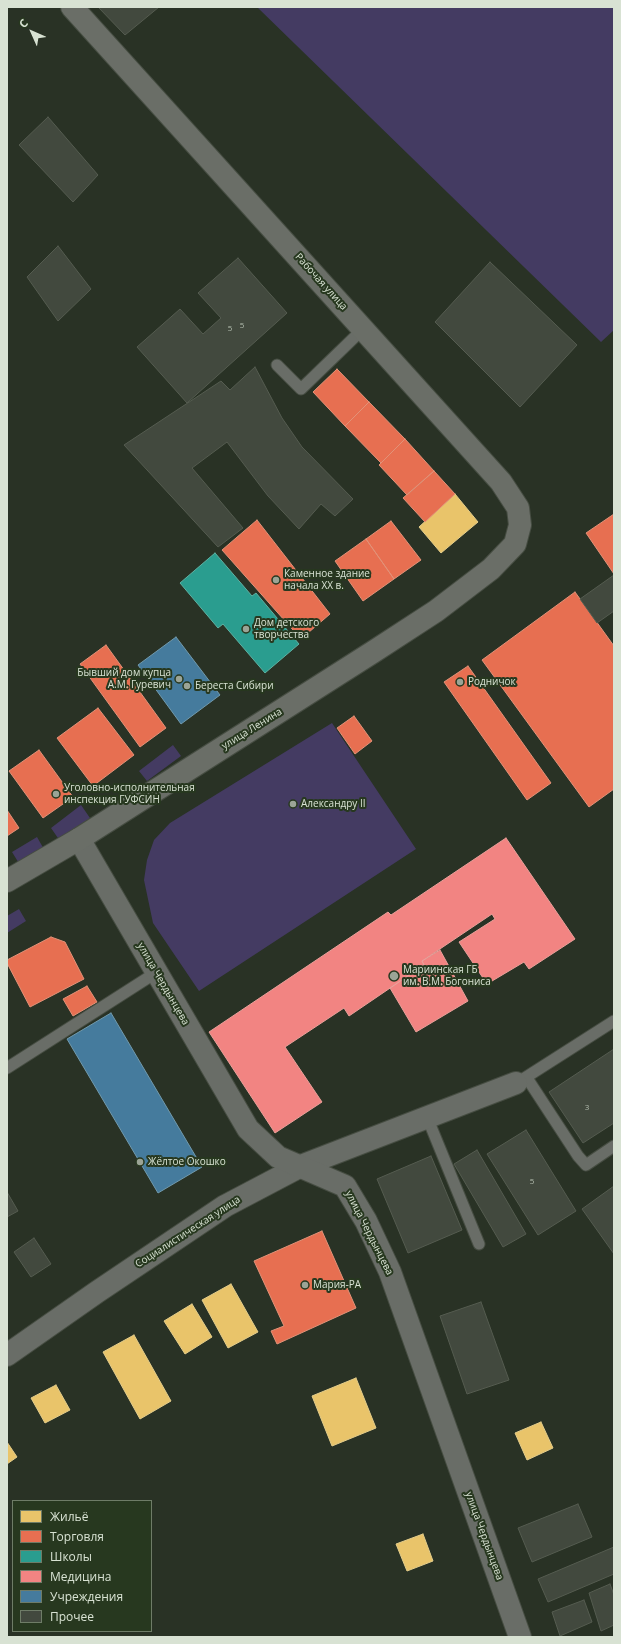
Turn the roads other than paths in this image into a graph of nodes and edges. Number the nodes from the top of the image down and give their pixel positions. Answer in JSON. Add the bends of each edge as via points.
{"nodes":[{"id":1,"x":72,"y":7,"type":"edge"},
{"id":2,"x":364,"y":329,"type":"junction"},
{"id":3,"x":277,"y":365,"type":"dead end"},
{"id":4,"x":492,"y":569,"type":"joint"},
{"id":5,"x":79,"y":839,"type":"junction"},
{"id":6,"x":7,"y":881,"type":"edge"},
{"id":7,"x":157,"y":972,"type":"junction"},
{"id":8,"x":614,"y":1021,"type":"edge"},
{"id":9,"x":7,"y":1068,"type":"edge"},
{"id":10,"x":521,"y":1080,"type":"junction"},
{"id":11,"x":427,"y":1117,"type":"junction"},
{"id":12,"x":614,"y":1146,"type":"edge"},
{"id":13,"x":301,"y":1166,"type":"junction"},
{"id":14,"x":479,"y":1244,"type":"dead end"},
{"id":15,"x":7,"y":1355,"type":"edge"},
{"id":16,"x":520,"y":1637,"type":"edge"}],
"edges":[{"from":1,"to":2,"type":"main road","name":"Рабочая улица"},
{"from":2,"to":3,"type":"lane","via":[[301,389]]},
{"from":2,"to":4,"type":"main road","name":"Рабочая улица","via":[[501,482],[518,508],[520,525],[515,544]]},
{"from":4,"to":5,"type":"main road","name":"улица Ленина","via":[[436,611]]},
{"from":5,"to":6,"type":"main road","name":"улица Ленина"},
{"from":5,"to":7,"type":"street","name":"улица Чердынцева"},
{"from":7,"to":9,"type":"lane"},
{"from":7,"to":13,"type":"street","name":"улица Чердынцева","via":[[248,1129],[278,1157]]},
{"from":8,"to":10,"type":"lane"},
{"from":10,"to":11,"type":"street","name":"Социалистическая улица"},
{"from":10,"to":12,"type":"lane","via":[[586,1165]]},
{"from":11,"to":13,"type":"street","name":"Социалистическая улица"},
{"from":11,"to":14,"type":"lane"},
{"from":13,"to":15,"type":"street","name":"Социалистическая улица","via":[[225,1206]]},
{"from":13,"to":16,"type":"street","name":"улица Чердынцева","via":[[345,1186],[366,1221],[390,1272]]}]}
